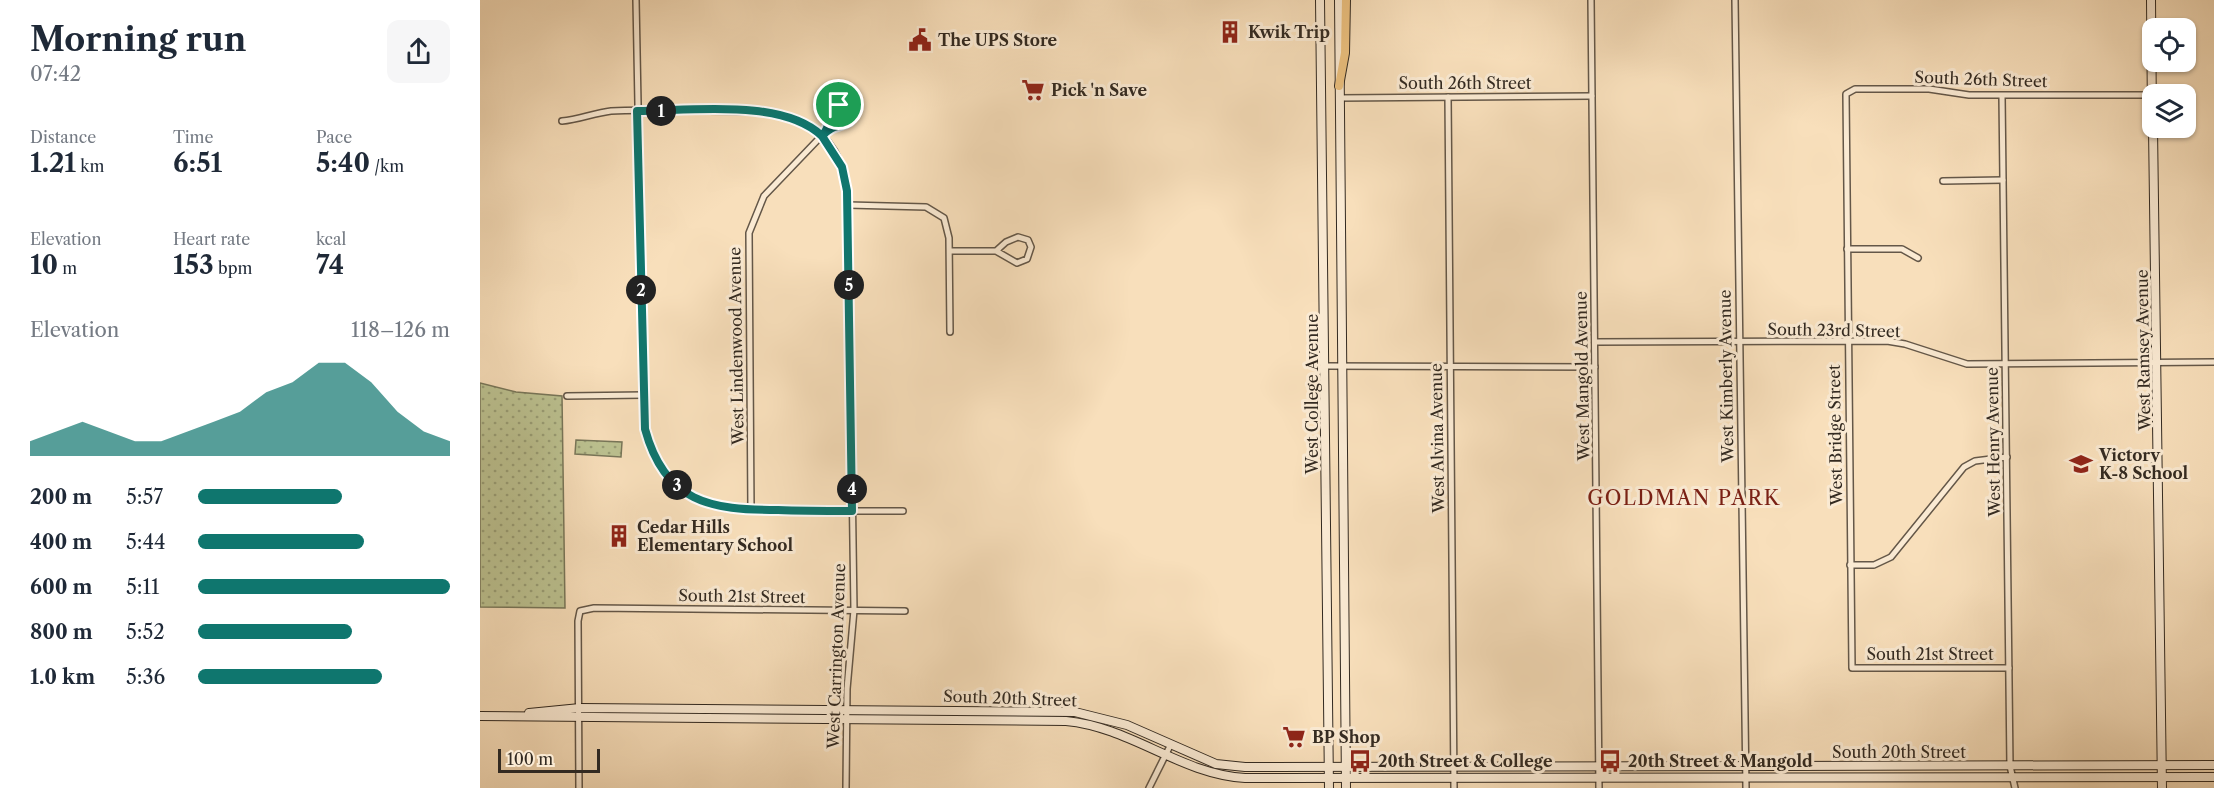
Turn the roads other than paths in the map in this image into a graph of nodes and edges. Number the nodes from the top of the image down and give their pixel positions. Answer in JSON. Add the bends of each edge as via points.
{"nodes":[{"id":1,"x":636,"y":0,"type":"edge"},
{"id":2,"x":1320,"y":0,"type":"edge"},
{"id":3,"x":1339,"y":0,"type":"edge"},
{"id":4,"x":1346,"y":0,"type":"edge"},
{"id":5,"x":1591,"y":0,"type":"edge"},
{"id":6,"x":1735,"y":0,"type":"edge"},
{"id":7,"x":2151,"y":0,"type":"edge"},
{"id":8,"x":2152,"y":84,"type":"edge"},
{"id":9,"x":1339,"y":86,"type":"junction"},
{"id":10,"x":1846,"y":94,"type":"joint"},
{"id":11,"x":2142,"y":95,"type":"edge"},
{"id":12,"x":1592,"y":96,"type":"junction"},
{"id":13,"x":2002,"y":96,"type":"junction"},
{"id":14,"x":1448,"y":97,"type":"junction"},
{"id":15,"x":1339,"y":98,"type":"junction"},
{"id":16,"x":637,"y":111,"type":"junction"},
{"id":17,"x":562,"y":121,"type":"dead end"},
{"id":18,"x":831,"y":126,"type":"junction"},
{"id":19,"x":822,"y":136,"type":"junction"},
{"id":20,"x":2153,"y":138,"type":"edge"},
{"id":21,"x":2003,"y":180,"type":"junction"},
{"id":22,"x":1943,"y":181,"type":"dead end"},
{"id":23,"x":848,"y":205,"type":"junction"},
{"id":24,"x":1847,"y":249,"type":"junction"},
{"id":25,"x":950,"y":251,"type":"junction"},
{"id":26,"x":996,"y":251,"type":"junction"},
{"id":27,"x":1918,"y":258,"type":"dead end"},
{"id":28,"x":950,"y":332,"type":"dead end"},
{"id":29,"x":1847,"y":341,"type":"junction"},
{"id":30,"x":1595,"y":342,"type":"junction"},
{"id":31,"x":1740,"y":342,"type":"junction"},
{"id":32,"x":2214,"y":362,"type":"edge"},
{"id":33,"x":2156,"y":364,"type":"junction"},
{"id":34,"x":2006,"y":365,"type":"junction"},
{"id":35,"x":1326,"y":366,"type":"junction"},
{"id":36,"x":1341,"y":366,"type":"junction"},
{"id":37,"x":1450,"y":367,"type":"junction"},
{"id":38,"x":1595,"y":367,"type":"junction"},
{"id":39,"x":644,"y":395,"type":"junction"},
{"id":40,"x":567,"y":396,"type":"dead end"},
{"id":41,"x":2007,"y":457,"type":"junction"},
{"id":42,"x":751,"y":510,"type":"junction"},
{"id":43,"x":852,"y":511,"type":"junction"},
{"id":44,"x":903,"y":511,"type":"dead end"},
{"id":45,"x":1850,"y":566,"type":"junction"},
{"id":46,"x":854,"y":610,"type":"junction"},
{"id":47,"x":905,"y":611,"type":"dead end"},
{"id":48,"x":1852,"y":668,"type":"joint"},
{"id":49,"x":2009,"y":668,"type":"junction"},
{"id":50,"x":580,"y":708,"type":"junction"},
{"id":51,"x":847,"y":709,"type":"junction"},
{"id":52,"x":516,"y":715,"type":"junction"},
{"id":53,"x":480,"y":716,"type":"edge"},
{"id":54,"x":579,"y":717,"type":"junction"},
{"id":55,"x":847,"y":720,"type":"junction"},
{"id":56,"x":1170,"y":746,"type":"junction"},
{"id":57,"x":1166,"y":754,"type":"junction"},
{"id":58,"x":2162,"y":765,"type":"junction"},
{"id":59,"x":2214,"y":765,"type":"edge"},
{"id":60,"x":1744,"y":766,"type":"junction"},
{"id":61,"x":2010,"y":766,"type":"junction"},
{"id":62,"x":1329,"y":767,"type":"junction"},
{"id":63,"x":1346,"y":767,"type":"junction"},
{"id":64,"x":1454,"y":767,"type":"junction"},
{"id":65,"x":1599,"y":767,"type":"junction"},
{"id":66,"x":2014,"y":777,"type":"junction"},
{"id":67,"x":2162,"y":777,"type":"junction"},
{"id":68,"x":2214,"y":777,"type":"edge"},
{"id":69,"x":1329,"y":778,"type":"junction"},
{"id":70,"x":1346,"y":778,"type":"junction"},
{"id":71,"x":1454,"y":778,"type":"junction"},
{"id":72,"x":1599,"y":778,"type":"junction"},
{"id":73,"x":1745,"y":778,"type":"junction"},
{"id":74,"x":579,"y":788,"type":"edge"},
{"id":75,"x":846,"y":788,"type":"edge"},
{"id":76,"x":1149,"y":788,"type":"edge"},
{"id":77,"x":1329,"y":788,"type":"edge"},
{"id":78,"x":1346,"y":788,"type":"edge"},
{"id":79,"x":1454,"y":788,"type":"edge"},
{"id":80,"x":1599,"y":788,"type":"edge"},
{"id":81,"x":1746,"y":788,"type":"edge"},
{"id":82,"x":2015,"y":788,"type":"edge"},
{"id":83,"x":2162,"y":788,"type":"edge"}],
"edges":[{"from":1,"to":16,"type":"street"},
{"from":2,"to":35,"type":"street","name":"West College Avenue"},
{"from":3,"to":9,"type":"street","name":"West College Avenue"},
{"from":4,"to":9,"type":"main road","via":[[1345,53]]},
{"from":5,"to":12,"type":"street","name":"West Mangold Avenue"},
{"from":6,"to":31,"type":"street","name":"West Kimberly Avenue"},
{"from":7,"to":8,"type":"street"},
{"from":9,"to":15,"type":"street","name":"West College Avenue"},
{"from":10,"to":13,"type":"street","name":"South 26th Street","via":[[1856,89],[1929,89]]},
{"from":10,"to":24,"type":"street","name":"West Bridge Street"},
{"from":11,"to":13,"type":"street","name":"South 26th Street"},
{"from":12,"to":14,"type":"street","name":"South 26th Street"},
{"from":12,"to":30,"type":"street","name":"West Mangold Avenue"},
{"from":13,"to":21,"type":"street","name":"West Henry Avenue"},
{"from":14,"to":15,"type":"street","name":"South 26th Street"},
{"from":14,"to":37,"type":"street","name":"West Alvina Avenue"},
{"from":15,"to":36,"type":"street","name":"West College Avenue"},
{"from":16,"to":17,"type":"street"},
{"from":16,"to":19,"type":"street","via":[[771,112],[798,119]]},
{"from":16,"to":39,"type":"street"},
{"from":18,"to":18,"type":"street","via":[[850,121],[848,108],[836,107]]},
{"from":18,"to":19,"type":"street","name":"West Lindenwood Avenue"},
{"from":19,"to":23,"type":"street","name":"West Carrington Avenue","via":[[845,177]]},
{"from":19,"to":42,"type":"street","name":"West Lindenwood Avenue","via":[[764,196],[749,233]]},
{"from":20,"to":33,"type":"street","name":"West Ramsey Avenue"},
{"from":21,"to":22,"type":"street"},
{"from":21,"to":34,"type":"street","name":"West Henry Avenue"},
{"from":23,"to":25,"type":"street","via":[[933,209],[947,224]]},
{"from":23,"to":43,"type":"street","name":"West Carrington Avenue"},
{"from":24,"to":27,"type":"street","via":[[1902,249]]},
{"from":24,"to":29,"type":"street","name":"West Bridge Street"},
{"from":25,"to":26,"type":"street"},
{"from":25,"to":28,"type":"street"},
{"from":26,"to":26,"type":"street","via":[[1022,262],[1031,247],[1028,240],[1018,237]]},
{"from":29,"to":31,"type":"street","name":"South 23rd Street"},
{"from":29,"to":34,"type":"street","name":"South 23rd Street","via":[[1905,344],[1967,364]]},
{"from":29,"to":45,"type":"street","name":"West Bridge Street"},
{"from":30,"to":31,"type":"street","name":"South 23rd Street"},
{"from":30,"to":38,"type":"street","name":"West Mangold Avenue"},
{"from":31,"to":60,"type":"street","name":"West Kimberly Avenue"},
{"from":32,"to":33,"type":"street","name":"South 23rd Street"},
{"from":33,"to":34,"type":"street","name":"South 23rd Street"},
{"from":33,"to":58,"type":"street","name":"West Ramsey Avenue"},
{"from":34,"to":41,"type":"street","name":"West Henry Avenue"},
{"from":35,"to":36,"type":"street"},
{"from":35,"to":62,"type":"street","name":"West College Avenue"},
{"from":36,"to":37,"type":"street"},
{"from":36,"to":63,"type":"street","name":"West College Avenue"},
{"from":37,"to":38,"type":"street"},
{"from":37,"to":64,"type":"street","name":"West Alvina Avenue"},
{"from":38,"to":65,"type":"street","name":"West Mangold Avenue"},
{"from":39,"to":40,"type":"street"},
{"from":39,"to":42,"type":"street","via":[[649,446],[671,480],[704,503]]},
{"from":41,"to":45,"type":"street","via":[[1975,461],[1964,467],[1891,557],[1874,565]]},
{"from":41,"to":49,"type":"street","name":"West Henry Avenue"},
{"from":42,"to":43,"type":"street"},
{"from":43,"to":44,"type":"street"},
{"from":43,"to":46,"type":"street","name":"West Carrington Avenue"},
{"from":45,"to":48,"type":"street","name":"West Bridge Street"},
{"from":46,"to":47,"type":"street","name":"South 21st Street"},
{"from":46,"to":50,"type":"street","name":"South 21st Street","via":[[580,611]]},
{"from":46,"to":51,"type":"street","name":"West Carrington Avenue"},
{"from":48,"to":49,"type":"street","name":"South 21st Street"},
{"from":49,"to":61,"type":"street","name":"West Henry Avenue"},
{"from":50,"to":51,"type":"street","name":"South 20th Street"},
{"from":50,"to":52,"type":"street","name":"South 20th Street"},
{"from":50,"to":54,"type":"street"},
{"from":51,"to":55,"type":"street","name":"West Carrington Avenue"},
{"from":51,"to":56,"type":"street","name":"South 20th Street","via":[[1075,712],[1127,725]]},
{"from":52,"to":53,"type":"street","name":"South 20th Street"},
{"from":52,"to":54,"type":"street","name":"South 20th Street"},
{"from":54,"to":55,"type":"street","name":"South 20th Street"},
{"from":54,"to":74,"type":"street"},
{"from":55,"to":57,"type":"street","name":"South 20th Street","via":[[1083,723],[1119,733]]},
{"from":55,"to":75,"type":"street","name":"West Carrington Avenue"},
{"from":56,"to":57,"type":"street"},
{"from":56,"to":62,"type":"street","name":"South 20th Street","via":[[1234,767]]},
{"from":57,"to":69,"type":"street","name":"South 20th Street","via":[[1212,773],[1233,777]]},
{"from":57,"to":76,"type":"street"},
{"from":58,"to":59,"type":"street","name":"South 20th Street"},
{"from":58,"to":61,"type":"street","name":"South 20th Street"},
{"from":58,"to":67,"type":"street","name":"West Ramsey Avenue"},
{"from":60,"to":61,"type":"street","name":"South 20th Street"},
{"from":60,"to":65,"type":"street","name":"South 20th Street"},
{"from":60,"to":73,"type":"street","name":"West Kimberly Avenue"},
{"from":61,"to":66,"type":"street","name":"West Henry Avenue"},
{"from":62,"to":63,"type":"street","name":"South 20th Street"},
{"from":62,"to":69,"type":"street","name":"West College Avenue"},
{"from":63,"to":64,"type":"street","name":"South 20th Street"},
{"from":63,"to":70,"type":"street","name":"West College Avenue"},
{"from":64,"to":65,"type":"street","name":"South 20th Street"},
{"from":64,"to":71,"type":"street","name":"West Alvina Avenue"},
{"from":65,"to":72,"type":"street","name":"West Mangold Avenue"},
{"from":66,"to":67,"type":"street","name":"South 20th Street"},
{"from":66,"to":73,"type":"street","name":"South 20th Street"},
{"from":66,"to":82,"type":"street","name":"West Henry Avenue"},
{"from":67,"to":68,"type":"street","name":"South 20th Street"},
{"from":67,"to":83,"type":"street","name":"West Ramsey Avenue"},
{"from":69,"to":70,"type":"street","name":"South 20th Street"},
{"from":69,"to":77,"type":"street","name":"West College Avenue"},
{"from":70,"to":71,"type":"street","name":"South 20th Street"},
{"from":70,"to":78,"type":"street","name":"West College Avenue"},
{"from":71,"to":72,"type":"street","name":"South 20th Street"},
{"from":71,"to":79,"type":"street","name":"West Alvina Avenue"},
{"from":72,"to":73,"type":"street","name":"South 20th Street"},
{"from":72,"to":80,"type":"street","name":"West Mangold Avenue"},
{"from":73,"to":81,"type":"street","name":"West Kimberly Avenue"}]}
